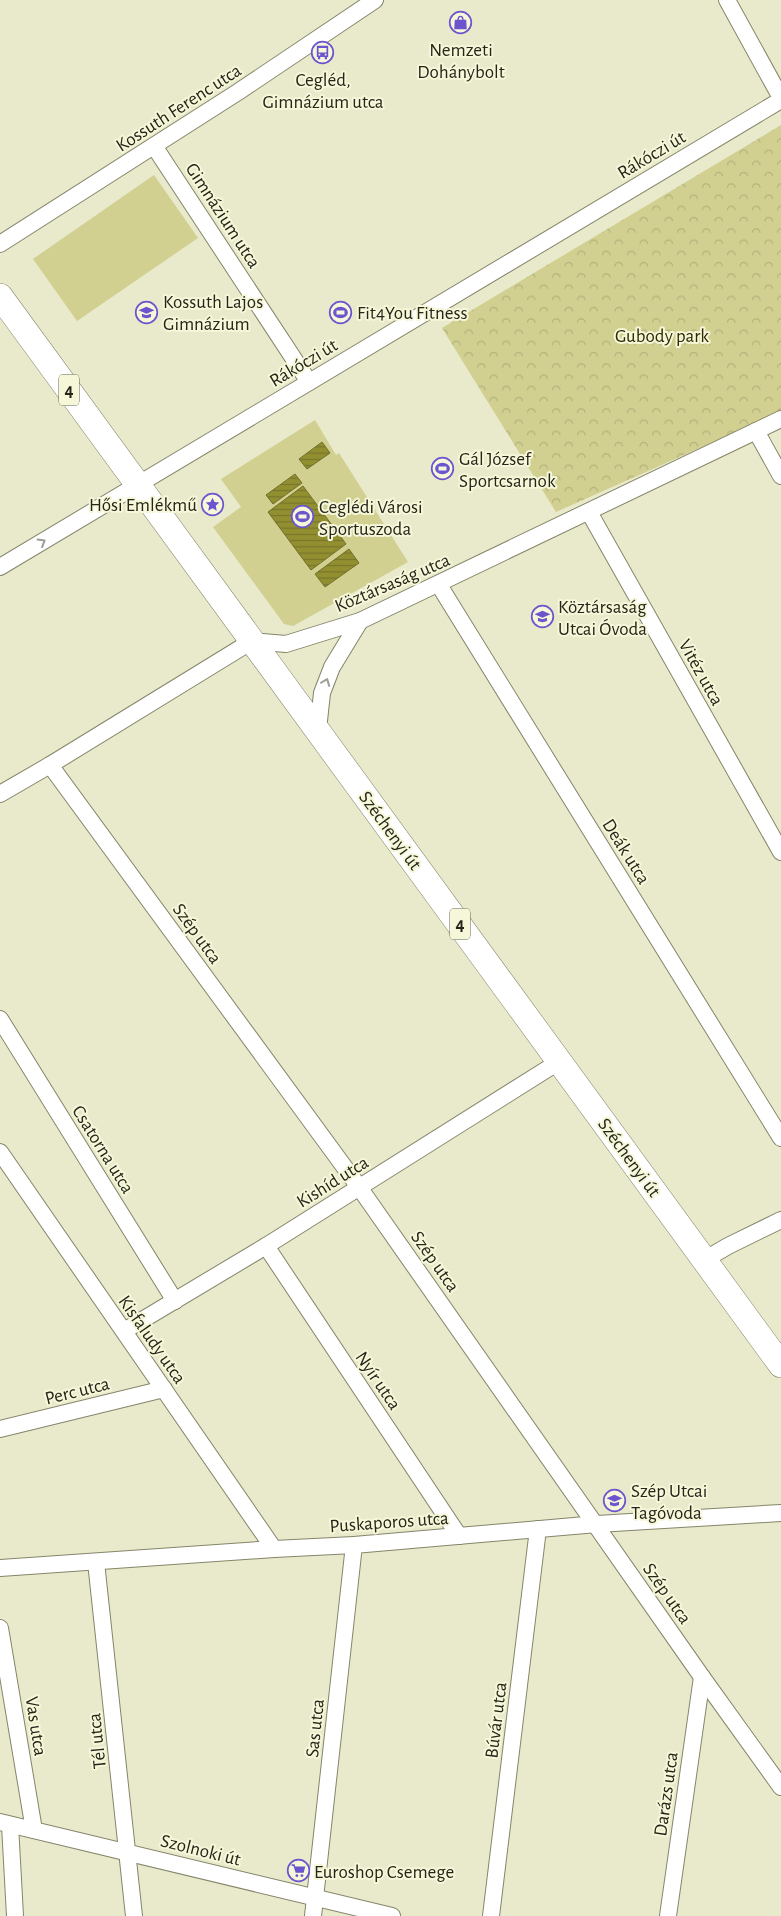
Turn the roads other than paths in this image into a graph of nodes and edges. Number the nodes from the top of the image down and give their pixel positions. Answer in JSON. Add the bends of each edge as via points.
{"nodes":[{"id":1,"x":375,"y":0,"type":"edge"},
{"id":2,"x":727,"y":0,"type":"edge"},
{"id":3,"x":781,"y":99,"type":"edge"},
{"id":4,"x":154,"y":146,"type":"junction"},
{"id":5,"x":0,"y":244,"type":"edge"},
{"id":6,"x":0,"y":296,"type":"edge"},
{"id":7,"x":309,"y":382,"type":"junction"},
{"id":8,"x":781,"y":419,"type":"edge"},
{"id":9,"x":756,"y":431,"type":"junction"},
{"id":10,"x":781,"y":476,"type":"edge"},
{"id":11,"x":138,"y":484,"type":"junction"},
{"id":12,"x":589,"y":512,"type":"junction"},
{"id":13,"x":0,"y":566,"type":"edge"},
{"id":14,"x":439,"y":584,"type":"junction"},
{"id":15,"x":360,"y":621,"type":"junction"},
{"id":16,"x":252,"y":641,"type":"junction"},
{"id":17,"x":318,"y":730,"type":"junction"},
{"id":18,"x":50,"y":765,"type":"junction"},
{"id":19,"x":0,"y":794,"type":"edge"},
{"id":20,"x":781,"y":852,"type":"edge"},
{"id":21,"x":0,"y":1020,"type":"edge"},
{"id":22,"x":560,"y":1061,"type":"junction"},
{"id":23,"x":781,"y":1138,"type":"edge"},
{"id":24,"x":0,"y":1152,"type":"edge"},
{"id":25,"x":359,"y":1187,"type":"junction"},
{"id":26,"x":781,"y":1220,"type":"edge"},
{"id":27,"x":266,"y":1246,"type":"junction"},
{"id":28,"x":704,"y":1260,"type":"junction"},
{"id":29,"x":175,"y":1301,"type":"junction"},
{"id":30,"x":124,"y":1332,"type":"junction"},
{"id":31,"x":781,"y":1365,"type":"edge"},
{"id":32,"x":164,"y":1389,"type":"junction"},
{"id":33,"x":0,"y":1430,"type":"edge"},
{"id":34,"x":781,"y":1513,"type":"edge"},
{"id":35,"x":596,"y":1524,"type":"junction"},
{"id":36,"x":538,"y":1529,"type":"junction"},
{"id":37,"x":460,"y":1536,"type":"junction"},
{"id":38,"x":354,"y":1545,"type":"junction"},
{"id":39,"x":274,"y":1548,"type":"junction"},
{"id":40,"x":96,"y":1562,"type":"junction"},
{"id":41,"x":0,"y":1568,"type":"edge"},
{"id":42,"x":0,"y":1628,"type":"edge"},
{"id":43,"x":702,"y":1677,"type":"junction"},
{"id":44,"x":781,"y":1786,"type":"edge"},
{"id":45,"x":5,"y":1824,"type":"edge"},
{"id":46,"x":34,"y":1830,"type":"junction"},
{"id":47,"x":128,"y":1851,"type":"junction"},
{"id":48,"x":315,"y":1898,"type":"junction"},
{"id":49,"x":15,"y":1916,"type":"edge"},
{"id":50,"x":134,"y":1916,"type":"edge"},
{"id":51,"x":313,"y":1916,"type":"edge"},
{"id":52,"x":392,"y":1916,"type":"edge"},
{"id":53,"x":491,"y":1916,"type":"edge"},
{"id":54,"x":668,"y":1916,"type":"edge"}],
"edges":[{"from":1,"to":4,"type":"street","name":"Kossuth Ferenc utca"},
{"from":2,"to":3,"type":"street"},
{"from":3,"to":7,"type":"street","name":"Rákóczi út"},
{"from":4,"to":5,"type":"street","name":"Kossuth Ferenc utca"},
{"from":4,"to":7,"type":"street","name":"Gimnázium utca"},
{"from":6,"to":11,"type":"main road","name":"Széchenyi út","number":"4"},
{"from":7,"to":11,"type":"street","name":"Rákóczi út"},
{"from":8,"to":9,"type":"street","name":"Köztársaság utca"},
{"from":9,"to":10,"type":"street"},
{"from":9,"to":12,"type":"street","name":"Köztársaság utca"},
{"from":13,"to":11,"type":"street","name":"Rákóczi út","one_way":true},
{"from":11,"to":16,"type":"main road","name":"Széchenyi út","number":"4"},
{"from":12,"to":14,"type":"street","name":"Köztársaság utca"},
{"from":12,"to":20,"type":"street","name":"Vitéz utca"},
{"from":14,"to":15,"type":"street","name":"Köztársaság utca"},
{"from":14,"to":23,"type":"street","name":"Deák utca"},
{"from":15,"to":16,"type":"street","name":"Köztársaság utca","via":[[286,644]]},
{"from":17,"to":15,"type":"street","one_way":true,"via":[[322,692],[332,667]]},
{"from":16,"to":17,"type":"main road","name":"Széchenyi út","number":"4"},
{"from":16,"to":18,"type":"street"},
{"from":17,"to":22,"type":"main road","name":"Széchenyi út","number":"4"},
{"from":18,"to":19,"type":"street"},
{"from":18,"to":25,"type":"street","name":"Szép utca"},
{"from":21,"to":29,"type":"street","name":"Csatorna utca"},
{"from":22,"to":25,"type":"street","name":"Kishíd utca"},
{"from":22,"to":28,"type":"main road","name":"Széchenyi út","number":"4"},
{"from":24,"to":30,"type":"street","name":"Kisfaludy utca"},
{"from":25,"to":27,"type":"street","name":"Kishíd utca"},
{"from":25,"to":35,"type":"street","name":"Szép utca"},
{"from":26,"to":28,"type":"street"},
{"from":27,"to":29,"type":"street","name":"Kishíd utca"},
{"from":27,"to":37,"type":"street","name":"Nyír utca"},
{"from":28,"to":31,"type":"main road","name":"Széchenyi út","number":"4"},
{"from":29,"to":30,"type":"street","name":"Kishíd utca"},
{"from":30,"to":32,"type":"street","name":"Kisfaludy utca"},
{"from":32,"to":33,"type":"street","name":"Perc utca"},
{"from":32,"to":39,"type":"street","name":"Kisfaludy utca"},
{"from":34,"to":35,"type":"street","name":"Puskaporos utca"},
{"from":35,"to":36,"type":"street","name":"Puskaporos utca"},
{"from":35,"to":43,"type":"street","name":"Szép utca"},
{"from":36,"to":37,"type":"street","name":"Puskaporos utca"},
{"from":36,"to":53,"type":"street","name":"Búvár utca"},
{"from":37,"to":38,"type":"street","name":"Puskaporos utca"},
{"from":38,"to":39,"type":"street","name":"Puskaporos utca"},
{"from":38,"to":48,"type":"street","name":"Sas utca"},
{"from":39,"to":40,"type":"street","name":"Puskaporos utca"},
{"from":40,"to":41,"type":"street","name":"Puskaporos utca"},
{"from":40,"to":47,"type":"street","name":"Tél utca"},
{"from":42,"to":46,"type":"street","name":"Vas utca"},
{"from":43,"to":44,"type":"street","name":"Szép utca"},
{"from":43,"to":54,"type":"street","name":"Darázs utca"},
{"from":45,"to":46,"type":"street","name":"Szolnoki út"},
{"from":45,"to":49,"type":"street"},
{"from":46,"to":47,"type":"street","name":"Szolnoki út"},
{"from":47,"to":48,"type":"street","name":"Szolnoki út"},
{"from":47,"to":50,"type":"street","name":"Tél utca"},
{"from":48,"to":51,"type":"street","name":"Sas utca"},
{"from":48,"to":52,"type":"street","name":"Szolnoki út"}]}
